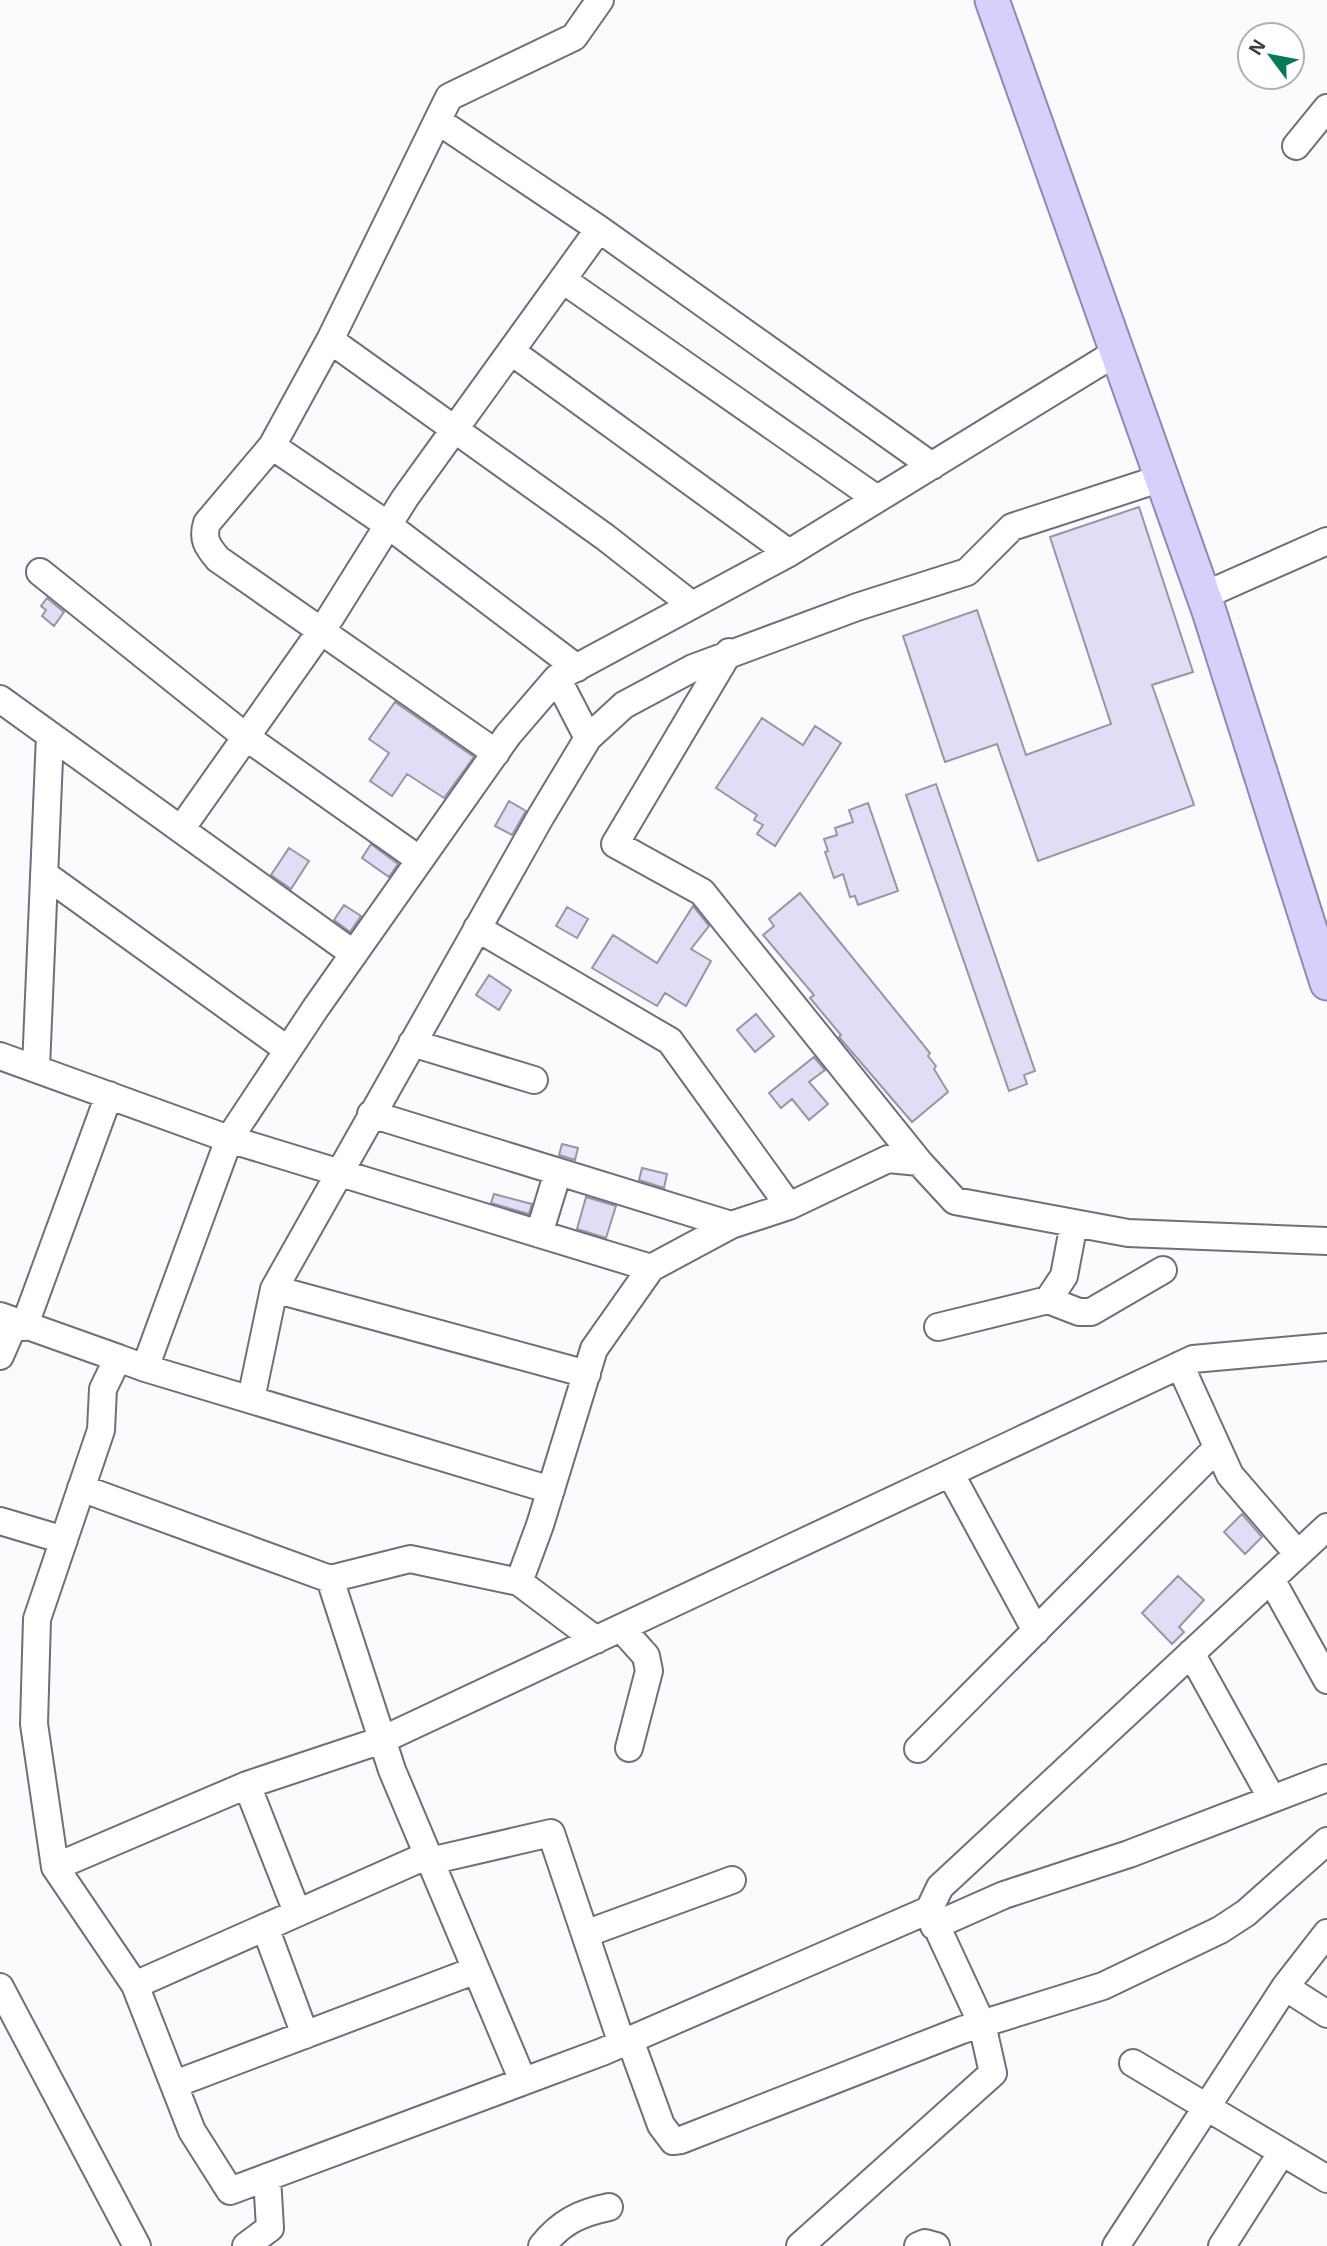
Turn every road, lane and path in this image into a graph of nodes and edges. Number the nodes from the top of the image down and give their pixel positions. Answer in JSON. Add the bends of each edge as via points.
{"nodes":[{"id":1,"x":600,"y":0,"type":"edge"},
{"id":2,"x":992,"y":0,"type":"edge"},
{"id":3,"x":1327,"y":108,"type":"edge"},
{"id":4,"x":438,"y":121,"type":"junction"},
{"id":5,"x":1296,"y":146,"type":"dead end"},
{"id":6,"x":599,"y":229,"type":"junction"},
{"id":7,"x":564,"y":280,"type":"junction"},
{"id":8,"x":330,"y":340,"type":"junction"},
{"id":9,"x":512,"y":352,"type":"junction"},
{"id":10,"x":1117,"y":352,"type":"junction"},
{"id":11,"x":456,"y":428,"type":"junction"},
{"id":12,"x":272,"y":446,"type":"junction"},
{"id":13,"x":932,"y":466,"type":"junction"},
{"id":14,"x":1161,"y":478,"type":"junction"},
{"id":15,"x":877,"y":499,"type":"junction"},
{"id":16,"x":388,"y":525,"type":"junction"},
{"id":17,"x":1327,"y":541,"type":"edge"},
{"id":18,"x":789,"y":553,"type":"junction"},
{"id":19,"x":40,"y":572,"type":"dead end"},
{"id":20,"x":1203,"y":596,"type":"junction"},
{"id":21,"x":692,"y":606,"type":"junction"},
{"id":22,"x":320,"y":631,"type":"junction"},
{"id":23,"x":729,"y":652,"type":"junction"},
{"id":24,"x":567,"y":673,"type":"junction"},
{"id":25,"x":0,"y":699,"type":"edge"},
{"id":26,"x":50,"y":735,"type":"junction"},
{"id":27,"x":246,"y":737,"type":"junction"},
{"id":28,"x":588,"y":738,"type":"junction"},
{"id":29,"x":496,"y":753,"type":"junction"},
{"id":30,"x":181,"y":829,"type":"junction"},
{"id":31,"x":420,"y":860,"type":"junction"},
{"id":32,"x":44,"y":874,"type":"junction"},
{"id":33,"x":477,"y":928,"type":"junction"},
{"id":34,"x":354,"y":954,"type":"junction"},
{"id":35,"x":1327,"y":983,"type":"edge"},
{"id":36,"x":412,"y":1043,"type":"junction"},
{"id":37,"x":288,"y":1050,"type":"junction"},
{"id":38,"x":0,"y":1056,"type":"edge"},
{"id":39,"x":36,"y":1069,"type":"junction"},
{"id":40,"x":534,"y":1080,"type":"dead end"},
{"id":41,"x":109,"y":1095,"type":"junction"},
{"id":42,"x":371,"y":1114,"type":"junction"},
{"id":43,"x":229,"y":1139,"type":"junction"},
{"id":44,"x":919,"y":1162,"type":"junction"},
{"id":45,"x":558,"y":1172,"type":"junction"},
{"id":46,"x":338,"y":1173,"type":"junction"},
{"id":47,"x":789,"y":1206,"type":"junction"},
{"id":48,"x":1074,"y":1223,"type":"junction"},
{"id":49,"x":731,"y":1226,"type":"junction"},
{"id":50,"x":539,"y":1234,"type":"junction"},
{"id":51,"x":1327,"y":1241,"type":"edge"},
{"id":52,"x":651,"y":1268,"type":"junction"},
{"id":53,"x":1163,"y":1270,"type":"dead end"},
{"id":54,"x":274,"y":1289,"type":"junction"},
{"id":55,"x":1048,"y":1300,"type":"junction"},
{"id":56,"x":13,"y":1323,"type":"edge"},
{"id":57,"x":938,"y":1326,"type":"dead end"},
{"id":58,"x":1327,"y":1347,"type":"edge"},
{"id":59,"x":0,"y":1356,"type":"edge"},
{"id":60,"x":118,"y":1358,"type":"junction"},
{"id":61,"x":1180,"y":1365,"type":"junction"},
{"id":62,"x":145,"y":1368,"type":"junction"},
{"id":63,"x":587,"y":1374,"type":"junction"},
{"id":64,"x":251,"y":1399,"type":"junction"},
{"id":65,"x":1217,"y":1448,"type":"junction"},
{"id":66,"x":950,"y":1473,"type":"junction"},
{"id":67,"x":81,"y":1489,"type":"junction"},
{"id":68,"x":551,"y":1490,"type":"junction"},
{"id":69,"x":0,"y":1521,"type":"edge"},
{"id":70,"x":1327,"y":1527,"type":"edge"},
{"id":71,"x":64,"y":1541,"type":"junction"},
{"id":72,"x":1298,"y":1554,"type":"junction"},
{"id":73,"x":330,"y":1578,"type":"junction"},
{"id":74,"x":1271,"y":1579,"type":"junction"},
{"id":75,"x":519,"y":1582,"type":"junction"},
{"id":76,"x":621,"y":1628,"type":"junction"},
{"id":77,"x":1036,"y":1630,"type":"junction"},
{"id":78,"x":596,"y":1640,"type":"junction"},
{"id":79,"x":1191,"y":1653,"type":"junction"},
{"id":80,"x":1327,"y":1680,"type":"edge"},
{"id":81,"x":382,"y":1740,"type":"junction"},
{"id":82,"x":629,"y":1748,"type":"dead end"},
{"id":83,"x":918,"y":1749,"type":"dead end"},
{"id":84,"x":1327,"y":1778,"type":"edge"},
{"id":85,"x":247,"y":1785,"type":"junction"},
{"id":86,"x":1272,"y":1799,"type":"junction"},
{"id":87,"x":1327,"y":1841,"type":"edge"},
{"id":88,"x":429,"y":1858,"type":"junction"},
{"id":89,"x":55,"y":1867,"type":"junction"},
{"id":90,"x":732,"y":1880,"type":"dead end"},
{"id":91,"x":297,"y":1912,"type":"junction"},
{"id":92,"x":932,"y":1918,"type":"junction"},
{"id":93,"x":265,"y":1927,"type":"junction"},
{"id":94,"x":1327,"y":1933,"type":"edge"},
{"id":95,"x":585,"y":1934,"type":"junction"},
{"id":96,"x":476,"y":1970,"type":"junction"},
{"id":97,"x":135,"y":1985,"type":"junction"},
{"id":98,"x":0,"y":1987,"type":"edge"},
{"id":99,"x":1285,"y":1987,"type":"junction"},
{"id":100,"x":1327,"y":2014,"type":"edge"},
{"id":101,"x":982,"y":2024,"type":"junction"},
{"id":102,"x":305,"y":2035,"type":"junction"},
{"id":103,"x":626,"y":2042,"type":"junction"},
{"id":104,"x":1133,"y":2063,"type":"dead end"},
{"id":105,"x":523,"y":2081,"type":"junction"},
{"id":106,"x":175,"y":2084,"type":"junction"},
{"id":107,"x":1207,"y":2107,"type":"junction"},
{"id":108,"x":1282,"y":2152,"type":"junction"},
{"id":109,"x":267,"y":2177,"type":"junction"},
{"id":110,"x":1327,"y":2179,"type":"edge"},
{"id":111,"x":609,"y":2207,"type":"dead end"},
{"id":112,"x":137,"y":2246,"type":"edge"},
{"id":113,"x":246,"y":2246,"type":"edge"},
{"id":114,"x":542,"y":2246,"type":"edge"},
{"id":115,"x":800,"y":2246,"type":"edge"},
{"id":116,"x":918,"y":2246,"type":"edge"},
{"id":117,"x":936,"y":2246,"type":"edge"},
{"id":118,"x":1116,"y":2246,"type":"edge"},
{"id":119,"x":1222,"y":2246,"type":"edge"}],
"edges":[{"from":1,"to":4,"type":"street","via":[[574,37],[449,97]]},
{"from":2,"to":10,"type":"main road"},
{"from":3,"to":5,"type":"street"},
{"from":4,"to":6,"type":"street"},
{"from":4,"to":8,"type":"street"},
{"from":6,"to":7,"type":"street"},
{"from":6,"to":13,"type":"street"},
{"from":7,"to":9,"type":"street"},
{"from":7,"to":15,"type":"street"},
{"from":8,"to":11,"type":"street"},
{"from":8,"to":12,"type":"street"},
{"from":9,"to":11,"type":"street"},
{"from":9,"to":18,"type":"street"},
{"from":10,"to":13,"type":"street"},
{"from":10,"to":14,"type":"main road"},
{"from":11,"to":16,"type":"street"},
{"from":11,"to":21,"type":"street"},
{"from":12,"to":16,"type":"street"},
{"from":12,"to":22,"type":"street","via":[[207,523],[203,535],[218,559]]},
{"from":13,"to":15,"type":"street"},
{"from":14,"to":20,"type":"main road"},
{"from":14,"to":23,"type":"street","via":[[1012,527],[967,572]]},
{"from":15,"to":18,"type":"street"},
{"from":16,"to":22,"type":"street"},
{"from":16,"to":24,"type":"street"},
{"from":17,"to":20,"type":"street"},
{"from":18,"to":21,"type":"street"},
{"from":19,"to":27,"type":"street"},
{"from":20,"to":35,"type":"main road"},
{"from":21,"to":24,"type":"street"},
{"from":22,"to":27,"type":"street"},
{"from":22,"to":29,"type":"street"},
{"from":23,"to":28,"type":"street","via":[[624,705]]},
{"from":23,"to":44,"type":"street","via":[[615,844],[702,892]]},
{"from":24,"to":28,"type":"street"},
{"from":24,"to":29,"type":"street"},
{"from":25,"to":26,"type":"street"},
{"from":26,"to":30,"type":"street"},
{"from":26,"to":32,"type":"street"},
{"from":27,"to":30,"type":"street"},
{"from":27,"to":31,"type":"street"},
{"from":28,"to":33,"type":"street"},
{"from":29,"to":31,"type":"street"},
{"from":30,"to":34,"type":"street"},
{"from":31,"to":34,"type":"street"},
{"from":32,"to":37,"type":"street"},
{"from":32,"to":39,"type":"street"},
{"from":33,"to":36,"type":"street"},
{"from":33,"to":47,"type":"street","via":[[670,1041]]},
{"from":34,"to":37,"type":"street"},
{"from":36,"to":40,"type":"street"},
{"from":36,"to":42,"type":"street"},
{"from":37,"to":43,"type":"street"},
{"from":38,"to":39,"type":"street"},
{"from":39,"to":41,"type":"street"},
{"from":41,"to":43,"type":"street"},
{"from":41,"to":56,"type":"street"},
{"from":42,"to":45,"type":"street"},
{"from":42,"to":46,"type":"street"},
{"from":43,"to":46,"type":"street"},
{"from":43,"to":62,"type":"street"},
{"from":44,"to":47,"type":"street","via":[[888,1159]]},
{"from":44,"to":48,"type":"street","via":[[955,1201]]},
{"from":45,"to":49,"type":"street"},
{"from":45,"to":50,"type":"street"},
{"from":46,"to":50,"type":"street"},
{"from":46,"to":54,"type":"street"},
{"from":47,"to":49,"type":"street"},
{"from":48,"to":51,"type":"street","via":[[1128,1233]]},
{"from":48,"to":55,"type":"street","via":[[1065,1276]]},
{"from":49,"to":52,"type":"street"},
{"from":50,"to":52,"type":"street"},
{"from":52,"to":63,"type":"street","via":[[594,1349]]},
{"from":53,"to":55,"type":"street","via":[[1091,1312]]},
{"from":54,"to":63,"type":"street"},
{"from":54,"to":64,"type":"street"},
{"from":55,"to":57,"type":"street"},
{"from":56,"to":59,"type":"street"},
{"from":56,"to":60,"type":"street"},
{"from":58,"to":61,"type":"street","via":[[1193,1359]]},
{"from":60,"to":62,"type":"street"},
{"from":60,"to":67,"type":"street","via":[[103,1388],[101,1430]]},
{"from":61,"to":65,"type":"street"},
{"from":61,"to":66,"type":"street"},
{"from":62,"to":64,"type":"street"},
{"from":63,"to":68,"type":"street"},
{"from":64,"to":68,"type":"street"},
{"from":65,"to":72,"type":"street","via":[[1230,1475]]},
{"from":65,"to":77,"type":"street"},
{"from":66,"to":76,"type":"street"},
{"from":66,"to":77,"type":"street"},
{"from":67,"to":71,"type":"street"},
{"from":67,"to":73,"type":"street"},
{"from":68,"to":75,"type":"street"},
{"from":69,"to":71,"type":"street"},
{"from":70,"to":72,"type":"street"},
{"from":71,"to":89,"type":"street","via":[[37,1619],[34,1724]]},
{"from":72,"to":74,"type":"street"},
{"from":73,"to":75,"type":"street","via":[[410,1559]]},
{"from":73,"to":81,"type":"street"},
{"from":74,"to":79,"type":"street"},
{"from":74,"to":80,"type":"street"},
{"from":75,"to":78,"type":"street"},
{"from":76,"to":78,"type":"street"},
{"from":76,"to":82,"type":"street","via":[[646,1656],[649,1671]]},
{"from":77,"to":83,"type":"street"},
{"from":78,"to":81,"type":"street"},
{"from":79,"to":86,"type":"street"},
{"from":79,"to":92,"type":"street","via":[[940,1887]]},
{"from":81,"to":85,"type":"street"},
{"from":81,"to":88,"type":"street"},
{"from":84,"to":86,"type":"street"},
{"from":85,"to":89,"type":"street"},
{"from":85,"to":91,"type":"street"},
{"from":86,"to":92,"type":"street","via":[[1129,1854]]},
{"from":87,"to":101,"type":"street","via":[[1246,1913],[1220,1930],[1103,1986]]},
{"from":88,"to":91,"type":"street"},
{"from":88,"to":95,"type":"street","via":[[551,1833]]},
{"from":88,"to":96,"type":"street"},
{"from":89,"to":97,"type":"street"},
{"from":90,"to":95,"type":"street"},
{"from":91,"to":93,"type":"street"},
{"from":92,"to":101,"type":"street"},
{"from":92,"to":103,"type":"street"},
{"from":93,"to":97,"type":"street"},
{"from":93,"to":102,"type":"street"},
{"from":94,"to":99,"type":"street"},
{"from":95,"to":103,"type":"street"},
{"from":96,"to":102,"type":"street"},
{"from":96,"to":105,"type":"street"},
{"from":97,"to":106,"type":"street"},
{"from":98,"to":112,"type":"street"},
{"from":99,"to":100,"type":"street"},
{"from":99,"to":107,"type":"street"},
{"from":101,"to":103,"type":"street","via":[[673,2141],[661,2125]]},
{"from":101,"to":115,"type":"street","via":[[993,2073]]},
{"from":102,"to":106,"type":"street"},
{"from":103,"to":105,"type":"street"},
{"from":104,"to":107,"type":"street"},
{"from":105,"to":109,"type":"street"},
{"from":106,"to":109,"type":"street","via":[[192,2131],[230,2191]]},
{"from":107,"to":108,"type":"street"},
{"from":107,"to":118,"type":"street"},
{"from":108,"to":110,"type":"street"},
{"from":108,"to":119,"type":"street"},
{"from":109,"to":113,"type":"street","via":[[270,2228]]},
{"from":111,"to":114,"type":"street","via":[[572,2218],[556,2228]]},
{"from":116,"to":117,"type":"street"}]}
